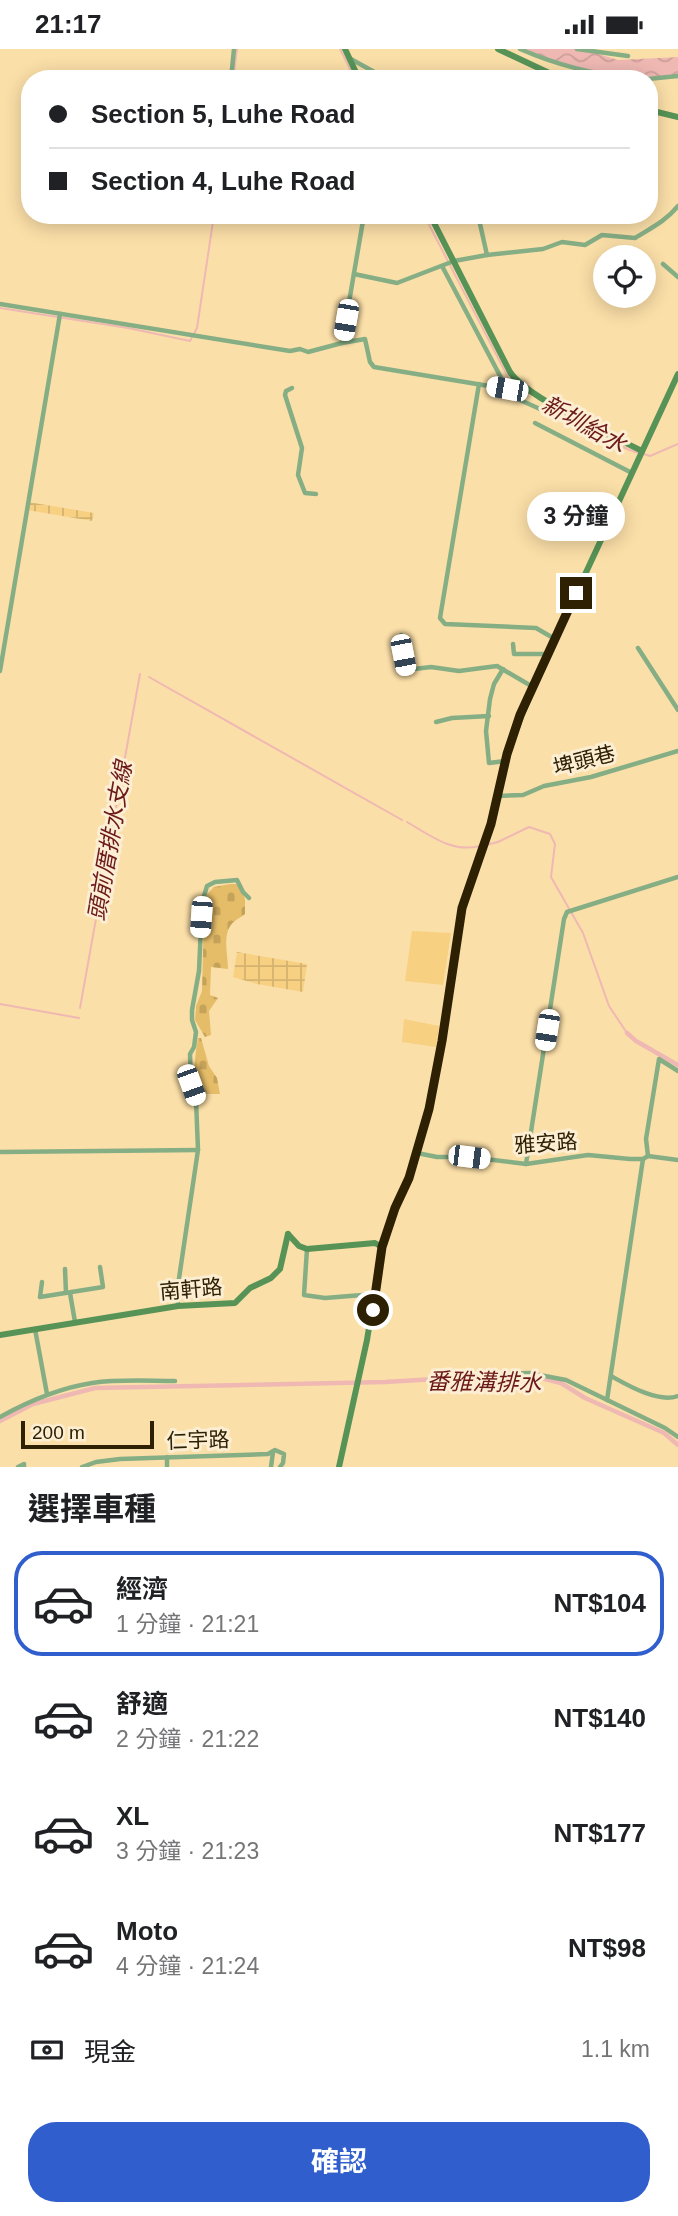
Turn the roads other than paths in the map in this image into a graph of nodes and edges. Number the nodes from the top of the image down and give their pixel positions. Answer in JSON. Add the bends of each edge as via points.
{"nodes":[{"id":1,"x":234,"y":49,"type":"edge"},
{"id":2,"x":345,"y":49,"type":"edge"},
{"id":3,"x":498,"y":49,"type":"edge"},
{"id":4,"x":520,"y":49,"type":"edge"},
{"id":5,"x":577,"y":49,"type":"edge"},
{"id":6,"x":628,"y":57,"type":"dead end"},
{"id":7,"x":349,"y":58,"type":"junction"},
{"id":8,"x":232,"y":70,"type":"edge"},
{"id":9,"x":355,"y":70,"type":"edge"},
{"id":10,"x":371,"y":70,"type":"edge"},
{"id":11,"x":543,"y":70,"type":"edge"},
{"id":12,"x":585,"y":70,"type":"edge"},
{"id":13,"x":678,"y":76,"type":"edge"},
{"id":14,"x":658,"y":78,"type":"edge"},
{"id":15,"x":658,"y":112,"type":"edge"},
{"id":16,"x":678,"y":117,"type":"edge"},
{"id":17,"x":678,"y":206,"type":"edge"},
{"id":18,"x":362,"y":224,"type":"edge"},
{"id":19,"x":433,"y":224,"type":"edge"},
{"id":20,"x":480,"y":224,"type":"edge"},
{"id":21,"x":657,"y":224,"type":"edge"},
{"id":22,"x":658,"y":224,"type":"edge"},
{"id":23,"x":487,"y":255,"type":"junction"},
{"id":24,"x":448,"y":263,"type":"junction"},
{"id":25,"x":663,"y":264,"type":"dead end"},
{"id":26,"x":354,"y":274,"type":"junction"},
{"id":27,"x":678,"y":277,"type":"edge"},
{"id":28,"x":0,"y":304,"type":"edge"},
{"id":29,"x":60,"y":314,"type":"junction"},
{"id":30,"x":342,"y":343,"type":"junction"},
{"id":31,"x":678,"y":374,"type":"edge"},
{"id":32,"x":478,"y":384,"type":"junction"},
{"id":33,"x":292,"y":388,"type":"dead end"},
{"id":34,"x":507,"y":389,"type":"junction"},
{"id":35,"x":540,"y":409,"type":"dead end"},
{"id":36,"x":535,"y":423,"type":"dead end"},
{"id":37,"x":642,"y":451,"type":"junction"},
{"id":38,"x":632,"y":473,"type":"junction"},
{"id":39,"x":316,"y":493,"type":"dead end"},
{"id":40,"x":401,"y":635,"type":"dead end"},
{"id":41,"x":556,"y":639,"type":"junction"},
{"id":42,"x":513,"y":644,"type":"dead end"},
{"id":43,"x":638,"y":648,"type":"dead end"},
{"id":44,"x":549,"y":655,"type":"junction"},
{"id":45,"x":503,"y":669,"type":"junction"},
{"id":46,"x":0,"y":671,"type":"edge"},
{"id":47,"x":533,"y":687,"type":"junction"},
{"id":48,"x":678,"y":710,"type":"edge"},
{"id":49,"x":489,"y":716,"type":"junction"},
{"id":50,"x":436,"y":722,"type":"dead end"},
{"id":51,"x":678,"y":751,"type":"edge"},
{"id":52,"x":505,"y":761,"type":"junction"},
{"id":53,"x":498,"y":796,"type":"junction"},
{"id":54,"x":678,"y":877,"type":"edge"},
{"id":55,"x":248,"y":898,"type":"dead end"},
{"id":56,"x":678,"y":1070,"type":"edge"},
{"id":57,"x":198,"y":1150,"type":"junction"},
{"id":58,"x":0,"y":1152,"type":"edge"},
{"id":59,"x":417,"y":1153,"type":"junction"},
{"id":60,"x":646,"y":1157,"type":"junction"},
{"id":61,"x":678,"y":1160,"type":"edge"},
{"id":62,"x":526,"y":1164,"type":"junction"},
{"id":63,"x":382,"y":1247,"type":"junction"},
{"id":64,"x":307,"y":1249,"type":"junction"},
{"id":65,"x":100,"y":1267,"type":"dead end"},
{"id":66,"x":65,"y":1269,"type":"dead end"},
{"id":67,"x":42,"y":1282,"type":"dead end"},
{"id":68,"x":68,"y":1293,"type":"junction"},
{"id":69,"x":375,"y":1294,"type":"junction"},
{"id":70,"x":178,"y":1306,"type":"junction"},
{"id":71,"x":75,"y":1322,"type":"junction"},
{"id":72,"x":35,"y":1329,"type":"junction"},
{"id":73,"x":0,"y":1335,"type":"edge"},
{"id":74,"x":498,"y":1374,"type":"dead end"},
{"id":75,"x":611,"y":1376,"type":"junction"},
{"id":76,"x":175,"y":1381,"type":"dead end"},
{"id":77,"x":47,"y":1394,"type":"junction"},
{"id":78,"x":678,"y":1397,"type":"edge"},
{"id":79,"x":607,"y":1400,"type":"junction"},
{"id":80,"x":0,"y":1417,"type":"edge"},
{"id":81,"x":678,"y":1437,"type":"edge"},
{"id":82,"x":273,"y":1451,"type":"junction"},
{"id":83,"x":167,"y":1457,"type":"junction"},
{"id":84,"x":18,"y":1467,"type":"edge"},
{"id":85,"x":24,"y":1467,"type":"edge"},
{"id":86,"x":82,"y":1467,"type":"edge"},
{"id":87,"x":167,"y":1467,"type":"edge"},
{"id":88,"x":271,"y":1467,"type":"edge"},
{"id":89,"x":280,"y":1467,"type":"edge"},
{"id":90,"x":339,"y":1467,"type":"edge"}],
"edges":[{"from":1,"to":8,"type":"street"},
{"from":2,"to":7,"type":"main road"},
{"from":3,"to":11,"type":"main road"},
{"from":4,"to":12,"type":"street","via":[[553,64]]},
{"from":5,"to":6,"type":"street"},
{"from":7,"to":9,"type":"main road"},
{"from":7,"to":10,"type":"street"},
{"from":13,"to":14,"type":"street"},
{"from":15,"to":16,"type":"main road"},
{"from":17,"to":22,"type":"street"},
{"from":18,"to":26,"type":"street"},
{"from":19,"to":24,"type":"main road"},
{"from":20,"to":23,"type":"street"},
{"from":21,"to":23,"type":"street","via":[[635,238],[602,235],[585,245],[562,241],[543,249]]},
{"from":23,"to":24,"type":"street"},
{"from":24,"to":26,"type":"street","via":[[397,283]]},
{"from":24,"to":34,"type":"street"},
{"from":24,"to":37,"type":"main road","via":[[519,384]]},
{"from":25,"to":27,"type":"street"},
{"from":26,"to":30,"type":"street"},
{"from":28,"to":29,"type":"street"},
{"from":29,"to":30,"type":"street","via":[[289,351],[308,352]]},
{"from":29,"to":46,"type":"street"},
{"from":30,"to":32,"type":"street","via":[[365,339],[374,367]]},
{"from":31,"to":37,"type":"main road"},
{"from":32,"to":34,"type":"street"},
{"from":32,"to":41,"type":"street","via":[[440,618],[445,624],[536,628]]},
{"from":33,"to":39,"type":"street","via":[[285,395],[302,448],[298,475],[305,493]]},
{"from":34,"to":35,"type":"street"},
{"from":36,"to":38,"type":"street"},
{"from":37,"to":38,"type":"main road"},
{"from":38,"to":41,"type":"main road"},
{"from":40,"to":45,"type":"street","via":[[406,670]]},
{"from":41,"to":44,"type":"main road"},
{"from":42,"to":44,"type":"street","via":[[514,654]]},
{"from":43,"to":48,"type":"street"},
{"from":44,"to":47,"type":"main road"},
{"from":45,"to":47,"type":"street"},
{"from":45,"to":49,"type":"street","via":[[494,684]]},
{"from":47,"to":52,"type":"main road"},
{"from":49,"to":50,"type":"street"},
{"from":49,"to":52,"type":"street","via":[[489,763]]},
{"from":51,"to":53,"type":"street","name":"埤頭巷","via":[[523,795]]},
{"from":52,"to":53,"type":"main road"},
{"from":53,"to":59,"type":"main road","via":[[462,908],[442,1041]]},
{"from":54,"to":62,"type":"street","via":[[567,912]]},
{"from":55,"to":57,"type":"street","via":[[237,880],[228,879],[207,886],[202,903],[192,1010],[196,1033],[190,1054]]},
{"from":56,"to":60,"type":"street","via":[[659,1059]]},
{"from":57,"to":58,"type":"street"},
{"from":57,"to":70,"type":"street"},
{"from":59,"to":62,"type":"street","name":"雅安路"},
{"from":59,"to":63,"type":"main road"},
{"from":60,"to":61,"type":"street","name":"雅安路"},
{"from":60,"to":62,"type":"street","name":"雅安路","via":[[588,1155]]},
{"from":60,"to":75,"type":"street"},
{"from":63,"to":64,"type":"main road","name":"南軒路","via":[[375,1243]]},
{"from":63,"to":69,"type":"main road"},
{"from":64,"to":69,"type":"street","via":[[304,1295]]},
{"from":64,"to":70,"type":"main road","name":"南軒路","via":[[288,1234],[280,1269],[235,1303]]},
{"from":65,"to":68,"type":"street","via":[[103,1287]]},
{"from":66,"to":68,"type":"street"},
{"from":67,"to":68,"type":"street","via":[[40,1297]]},
{"from":68,"to":71,"type":"street"},
{"from":69,"to":90,"type":"main road"},
{"from":70,"to":71,"type":"main road","name":"南軒路"},
{"from":71,"to":72,"type":"main road","name":"南軒路"},
{"from":72,"to":73,"type":"main road","name":"南軒路"},
{"from":72,"to":77,"type":"street"},
{"from":74,"to":79,"type":"street","via":[[551,1376]]},
{"from":75,"to":78,"type":"street","via":[[637,1390]]},
{"from":75,"to":79,"type":"street"},
{"from":76,"to":77,"type":"street","via":[[94,1383]]},
{"from":77,"to":80,"type":"street"},
{"from":79,"to":81,"type":"street"},
{"from":82,"to":83,"type":"street","name":"仁宇路"},
{"from":82,"to":88,"type":"street"},
{"from":82,"to":89,"type":"street","via":[[284,1454]]},
{"from":83,"to":86,"type":"street","name":"仁宇路","via":[[120,1459]]},
{"from":83,"to":87,"type":"street"},
{"from":84,"to":85,"type":"street"}]}
